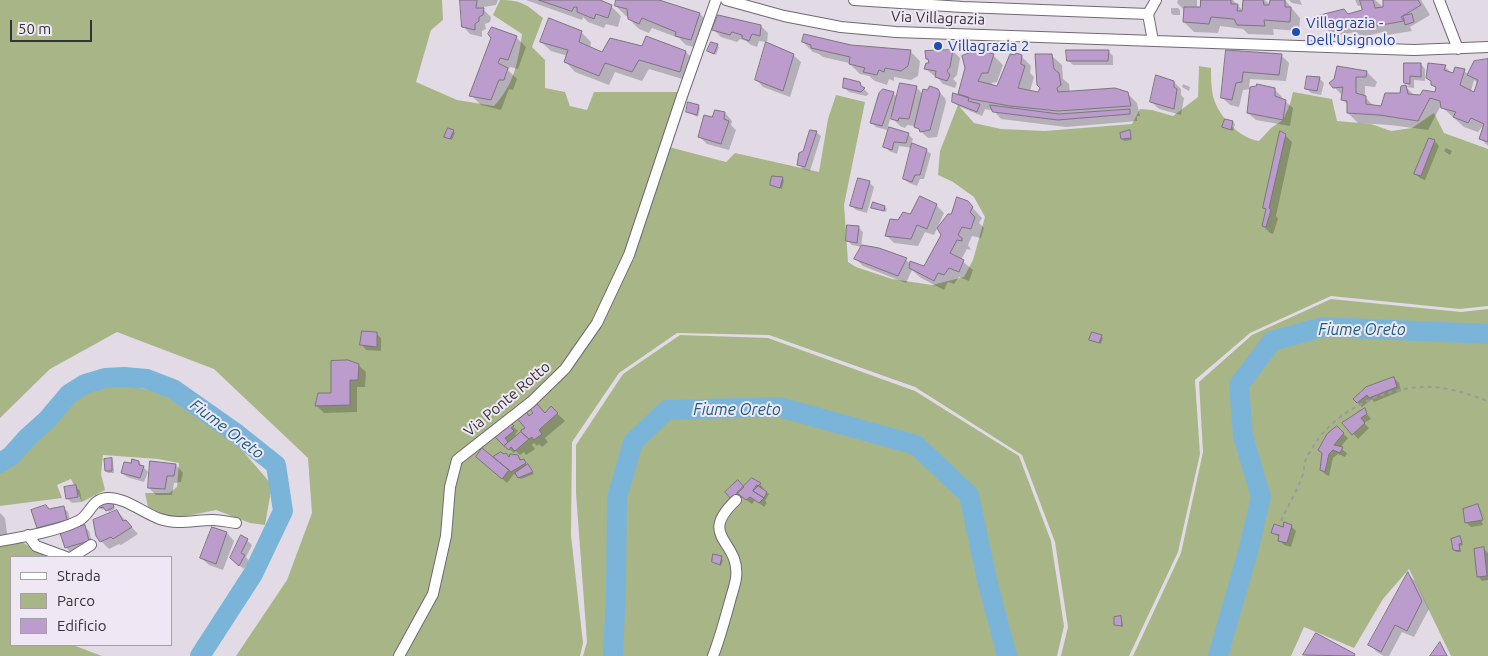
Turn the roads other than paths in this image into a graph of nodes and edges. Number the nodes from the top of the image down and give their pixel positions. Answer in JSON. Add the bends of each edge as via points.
{"nodes":[{"id":1,"x":716,"y":0,"type":"edge"},
{"id":2,"x":726,"y":0,"type":"edge"},
{"id":3,"x":854,"y":0,"type":"edge"},
{"id":4,"x":1156,"y":0,"type":"edge"},
{"id":5,"x":1439,"y":0,"type":"edge"},
{"id":6,"x":1148,"y":14,"type":"junction"},
{"id":7,"x":1153,"y":40,"type":"junction"},
{"id":8,"x":1488,"y":47,"type":"edge"},
{"id":9,"x":1458,"y":49,"type":"junction"},
{"id":10,"x":736,"y":500,"type":"dead end"},
{"id":11,"x":236,"y":523,"type":"dead end"},
{"id":12,"x":28,"y":536,"type":"junction"},
{"id":13,"x":0,"y":541,"type":"edge"},
{"id":14,"x":92,"y":545,"type":"dead end"},
{"id":15,"x":63,"y":556,"type":"edge"},
{"id":16,"x":74,"y":556,"type":"edge"},
{"id":17,"x":399,"y":656,"type":"edge"},
{"id":18,"x":713,"y":656,"type":"edge"}],
"edges":[{"from":1,"to":17,"type":"street","name":"Via Ponte Rotto","via":[[629,255],[597,323],[566,369],[532,402],[457,460],[450,487],[446,536],[433,594]]},
{"from":2,"to":7,"type":"street","name":"Via Villagrazia","via":[[841,27],[896,32]]},
{"from":3,"to":6,"type":"street","name":"Via Villagrazia"},
{"from":4,"to":6,"type":"street"},
{"from":5,"to":9,"type":"street"},
{"from":6,"to":7,"type":"street"},
{"from":7,"to":9,"type":"street","name":"Via Villagrazia"},
{"from":8,"to":9,"type":"street","name":"Via Villagrazia"},
{"from":10,"to":18,"type":"street","via":[[724,512],[719,528],[722,539],[735,558],[736,578]]},
{"from":11,"to":12,"type":"street","via":[[160,519],[120,500],[107,498],[97,500],[80,521]]},
{"from":12,"to":13,"type":"street"},
{"from":12,"to":15,"type":"street","via":[[36,546]]},
{"from":14,"to":16,"type":"street"}]}
